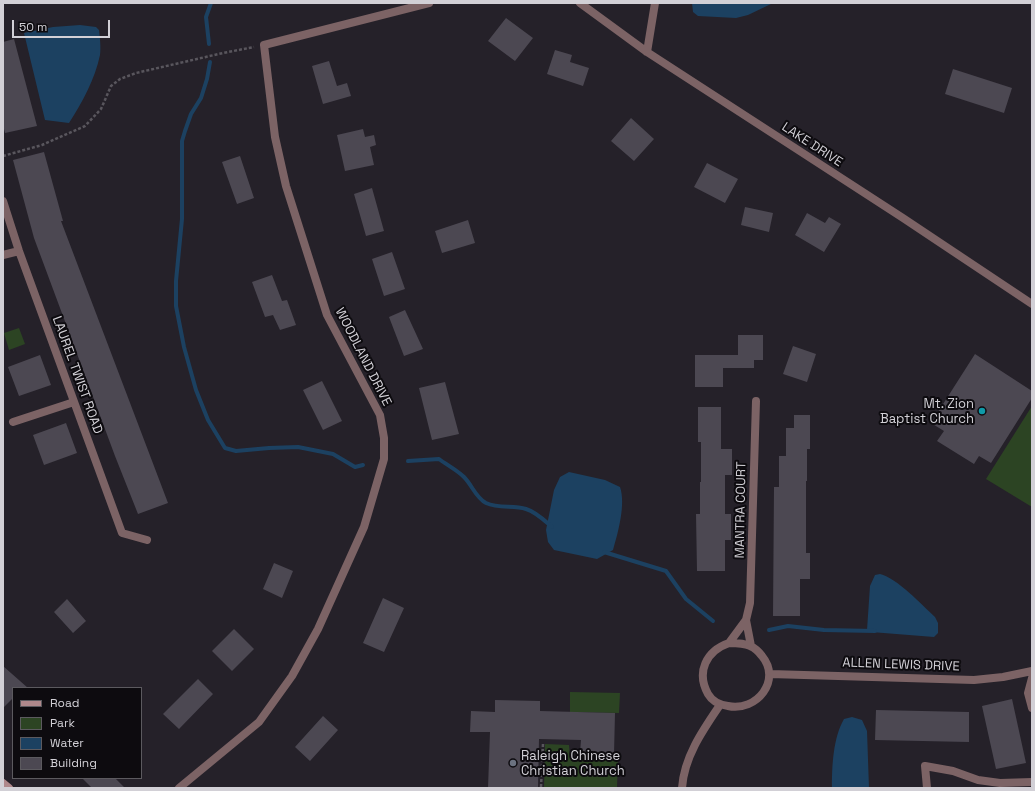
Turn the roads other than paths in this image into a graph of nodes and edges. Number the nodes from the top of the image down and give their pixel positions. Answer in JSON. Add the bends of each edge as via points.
{"nodes":[{"id":1,"x":429,"y":3,"type":"edge"},
{"id":2,"x":580,"y":3,"type":"edge"},
{"id":3,"x":655,"y":3,"type":"edge"},
{"id":4,"x":647,"y":52,"type":"junction"},
{"id":5,"x":3,"y":201,"type":"edge"},
{"id":6,"x":19,"y":251,"type":"junction"},
{"id":7,"x":3,"y":255,"type":"edge"},
{"id":8,"x":1032,"y":304,"type":"edge"},
{"id":9,"x":756,"y":401,"type":"dead end"},
{"id":10,"x":74,"y":402,"type":"junction"},
{"id":11,"x":13,"y":422,"type":"dead end"},
{"id":12,"x":147,"y":540,"type":"dead end"},
{"id":13,"x":746,"y":620,"type":"junction"},
{"id":14,"x":729,"y":643,"type":"junction"},
{"id":15,"x":751,"y":646,"type":"junction"},
{"id":16,"x":1032,"y":671,"type":"edge"},
{"id":17,"x":770,"y":674,"type":"junction"},
{"id":18,"x":1032,"y":678,"type":"edge"},
{"id":19,"x":720,"y":705,"type":"junction"},
{"id":20,"x":1032,"y":708,"type":"edge"},
{"id":21,"x":1032,"y":782,"type":"edge"},
{"id":22,"x":3,"y":783,"type":"edge"},
{"id":23,"x":9,"y":788,"type":"edge"},
{"id":24,"x":179,"y":788,"type":"edge"},
{"id":25,"x":682,"y":788,"type":"edge"},
{"id":26,"x":927,"y":788,"type":"edge"}],
"edges":[{"from":1,"to":24,"type":"street","name":"WOODLAND DRIVE","via":[[264,45],[275,136],[286,186],[327,315],[380,415],[384,459],[364,527],[318,629],[292,676],[259,722]]},
{"from":2,"to":4,"type":"street","name":"LAKE DRIVE"},
{"from":3,"to":4,"type":"street"},
{"from":4,"to":8,"type":"street","name":"LAKE DRIVE"},
{"from":5,"to":6,"type":"street","name":"LAUREL TWIST ROAD"},
{"from":6,"to":7,"type":"street"},
{"from":6,"to":10,"type":"street","name":"LAUREL TWIST ROAD"},
{"from":9,"to":13,"type":"street","name":"MANTRA COURT","via":[[751,592]]},
{"from":10,"to":11,"type":"street"},
{"from":10,"to":12,"type":"street","name":"LAUREL TWIST ROAD","via":[[122,533]]},
{"from":13,"to":14,"type":"street","name":"MANTRA COURT"},
{"from":13,"to":15,"type":"street","name":"MANTRA COURT"},
{"from":14,"to":15,"type":"street"},
{"from":14,"to":19,"type":"street","via":[[719,646],[710,654],[702,670],[703,684],[709,696]]},
{"from":15,"to":17,"type":"street","via":[[764,658]]},
{"from":16,"to":17,"type":"street","name":"ALLEN LEWIS DRIVE","via":[[974,680]]},
{"from":17,"to":19,"type":"street","via":[[766,689],[751,703],[734,707]]},
{"from":18,"to":20,"type":"street","via":[[1028,693]]},
{"from":19,"to":25,"type":"street","via":[[691,752]]},
{"from":21,"to":26,"type":"street","via":[[1000,783],[978,780],[953,771],[925,766]]},
{"from":22,"to":23,"type":"main road"}]}
